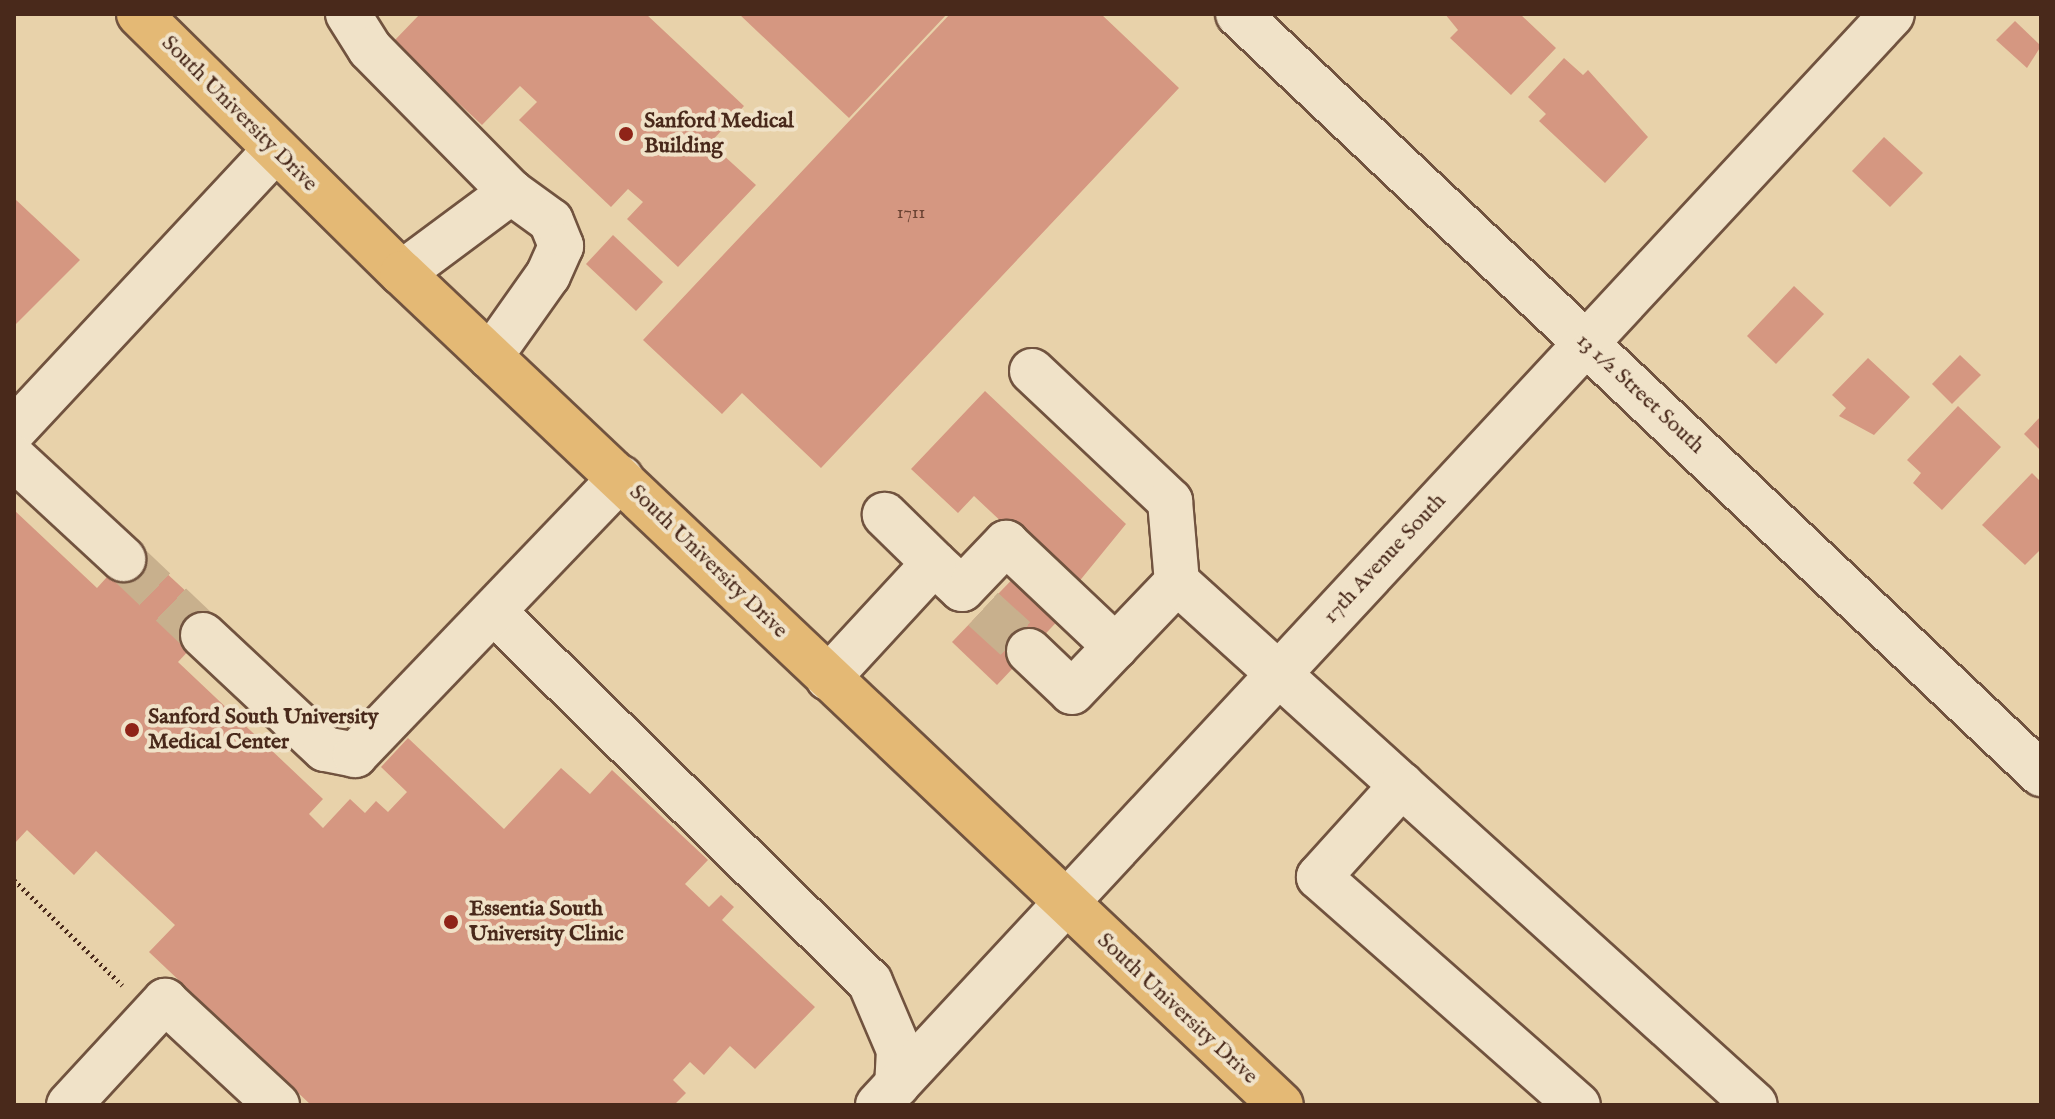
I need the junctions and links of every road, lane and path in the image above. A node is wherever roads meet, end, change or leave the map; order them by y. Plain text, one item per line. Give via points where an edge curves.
1 (139, 14) edge
2 (348, 14) edge
3 (1238, 14) edge
4 (1892, 14) edge
5 (275, 150) junction
6 (511, 192) junction
7 (402, 273) junction
8 (1586, 343) junction
9 (490, 357) junction
10 (1032, 371) dead end
11 (14, 430) edge
12 (14, 458) edge
13 (621, 478) junction
14 (885, 515) dead end
15 (123, 559) tunnel mouth
16 (1177, 582) junction
17 (960, 587) junction
18 (495, 613) junction
19 (203, 635) tunnel mouth
20 (1116, 647) junction
21 (1029, 651) tunnel mouth
22 (1279, 673) junction
23 (828, 678) junction
24 (2041, 774) edge
25 (1402, 785) junction
26 (1065, 904) junction
27 (888, 1095) edge
28 (69, 1105) edge
29 (277, 1105) edge
30 (1281, 1105) edge
31 (1578, 1105) edge
32 (1755, 1105) edge

1 - 5 main road, South University Drive
2 - 6 street via 370,49
3 - 8 street, 13 1/2 Street South
4 - 8 street, 17th Avenue South
5 - 7 main road, South University Drive
5 - 11 street
6 - 7 street
6 - 9 street via 551,221 561,246 531,308
7 - 9 main road, South University Drive
8 - 22 street, 17th Avenue South
8 - 24 street, 13 1/2 Street South
9 - 13 main road, South University Drive
10 - 16 street via 1170,501
12 - 15 street
13 - 18 street
13 - 23 main road, South University Drive
14 - 17 street
16 - 20 street
16 - 22 street
17 - 20 street via 1006,543
17 - 23 street
18 - 19 street via 355,755 325,749
18 - 27 street via 870,982 899,1050
20 - 21 street via 1072,692
22 - 25 street
22 - 26 street, 17th Avenue South
23 - 26 main road, South University Drive
25 - 31 street via 1319,877
25 - 32 street
26 - 27 street, 17th Avenue South
26 - 30 main road, South University Drive
28 - 29 street via 165,1001

